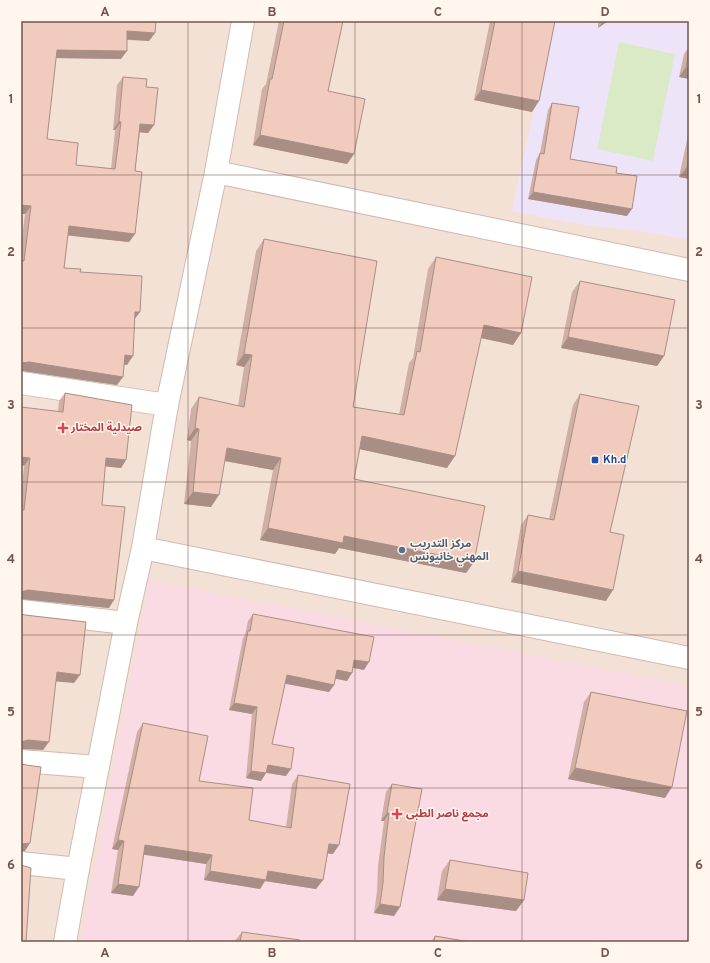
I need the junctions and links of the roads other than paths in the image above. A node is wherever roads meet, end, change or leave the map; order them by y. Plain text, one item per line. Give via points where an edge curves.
1 (242, 21) edge
2 (216, 172) junction
3 (689, 270) edge
4 (21, 383) edge
5 (167, 405) junction
6 (144, 548) junction
7 (21, 611) edge
8 (126, 623) junction
9 (689, 658) edge
10 (21, 761) edge
11 (98, 768) junction
12 (21, 863) edge
13 (78, 868) junction
14 (65, 942) edge

1 - 2 street
2 - 3 street
2 - 5 street
4 - 5 street
5 - 6 street
6 - 8 street
6 - 9 street
7 - 8 street
8 - 11 street
10 - 11 street
11 - 13 street
12 - 13 street
13 - 14 street

